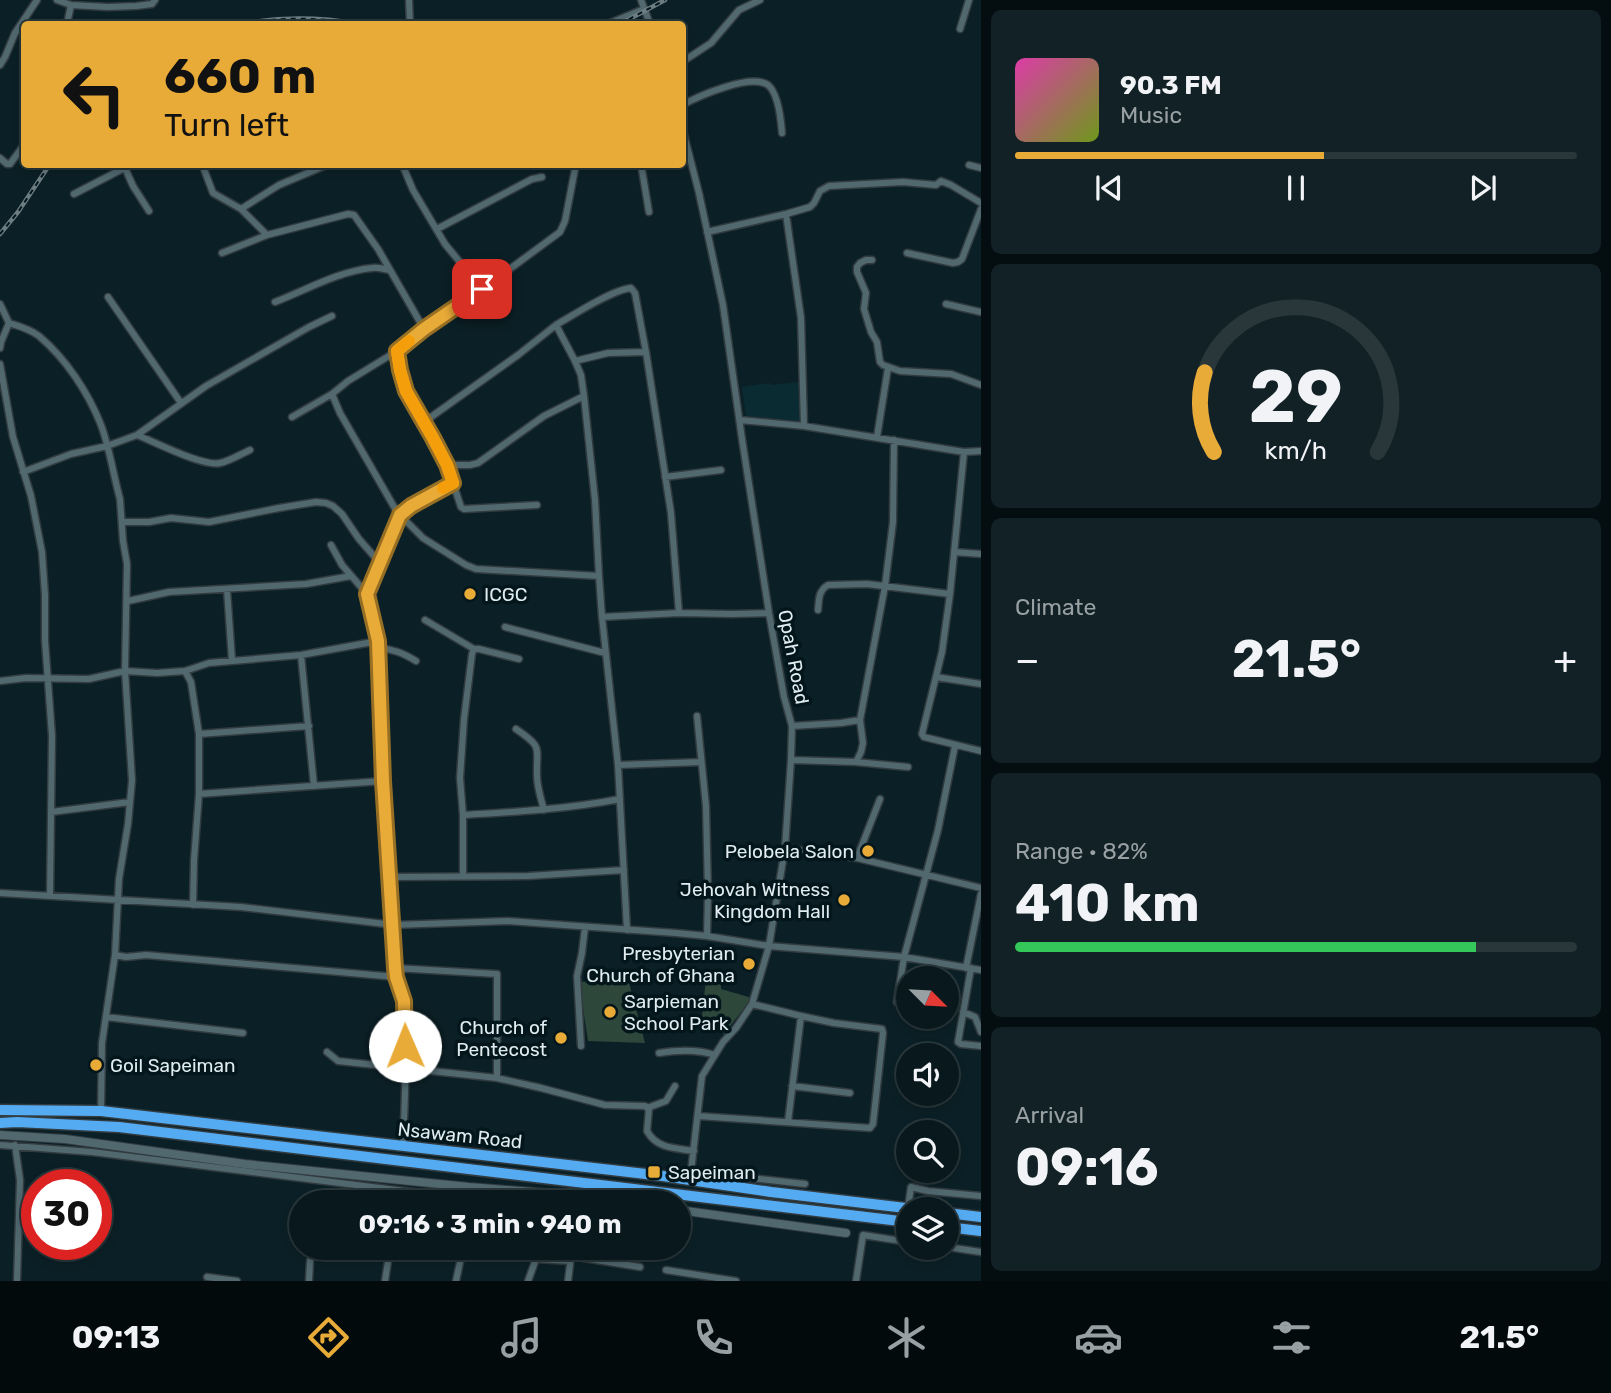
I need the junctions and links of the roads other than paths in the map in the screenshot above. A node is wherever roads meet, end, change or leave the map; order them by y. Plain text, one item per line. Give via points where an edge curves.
1 (37, 0) edge
2 (57, 0) edge
3 (155, 0) edge
4 (409, 0) edge
5 (641, 0) edge
6 (760, 0) edge
7 (969, 0) edge
8 (71, 5) junction
9 (644, 9) junction
10 (23, 21) edge
11 (68, 21) edge
12 (410, 21) edge
13 (615, 21) edge
14 (649, 21) edge
15 (21, 24) edge
16 (960, 29) dead end
17 (3, 56) edge
18 (686, 59) edge
19 (0, 65) edge
20 (686, 103) edge
21 (782, 133) dead end
22 (21, 149) edge
23 (686, 154) edge
24 (0, 158) edge
25 (969, 164) dead end
26 (124, 168) edge
27 (128, 168) edge
28 (204, 168) edge
29 (320, 168) edge
30 (404, 168) edge
31 (575, 168) edge
32 (642, 168) edge
33 (981, 168) edge
34 (542, 177) dead end
35 (74, 194) dead end
36 (981, 203) edge
37 (241, 209) junction
38 (981, 209) edge
39 (149, 211) dead end
40 (649, 212) dead end
41 (786, 214) junction
42 (438, 229) junction
43 (707, 232) junction
44 (267, 235) junction
45 (222, 253) dead end
46 (907, 253) dead end
47 (872, 260) dead end
48 (389, 270) junction
49 (482, 289) junction
50 (108, 297) dead end
51 (275, 302) dead end
52 (0, 304) edge
53 (946, 304) dead end
54 (981, 312) edge
55 (332, 316) dead end
56 (9, 323) junction
57 (556, 325) junction
58 (424, 329) junction
59 (0, 348) edge
60 (397, 351) junction
61 (646, 352) junction
62 (575, 361) junction
63 (0, 364) edge
64 (888, 368) junction
65 (981, 385) edge
66 (332, 394) junction
67 (584, 396) junction
68 (181, 403) junction
69 (292, 417) dead end
70 (740, 419) junction
71 (424, 422) junction
72 (804, 426) junction
73 (137, 435) junction
74 (877, 437) junction
75 (894, 440) junction
76 (107, 446) junction
77 (250, 450) dead end
78 (964, 452) junction
79 (981, 452) edge
80 (447, 465) junction
81 (721, 470) dead end
82 (23, 472) junction
83 (665, 477) junction
84 (453, 483) junction
85 (537, 505) dead end
86 (400, 515) junction
87 (122, 522) junction
88 (331, 545) dead end
89 (954, 552) junction
90 (981, 554) edge
91 (380, 563) junction
92 (351, 576) junction
93 (599, 576) junction
94 (885, 586) junction
95 (227, 590) junction
96 (367, 594) junction
97 (950, 594) junction
98 (128, 601) junction
99 (818, 610) dead end
100 (679, 613) junction
101 (769, 613) junction
102 (602, 617) junction
103 (425, 620) dead end
104 (505, 628) dead end
105 (378, 644) junction
106 (474, 649) junction
107 (605, 653) junction
108 (301, 655) junction
109 (519, 659) dead end
110 (232, 660) junction
111 (416, 661) dead end
112 (125, 671) junction
113 (186, 671) junction
114 (936, 677) junction
115 (47, 679) junction
116 (0, 681) edge
117 (981, 684) edge
118 (697, 716) dead end
119 (860, 720) junction
120 (309, 726) junction
121 (792, 726) junction
122 (516, 729) dead end
123 (199, 734) junction
124 (955, 746) junction
125 (981, 751) edge
126 (791, 760) junction
127 (701, 762) junction
128 (856, 762) junction
129 (618, 765) junction
130 (908, 768) dead end
131 (383, 781) junction
132 (314, 786) junction
133 (199, 794) junction
134 (620, 799) junction
135 (880, 800) dead end
136 (130, 802) junction
137 (544, 810) junction
138 (51, 812) junction
139 (463, 815) junction
140 (785, 848) junction
141 (857, 858) junction
142 (624, 870) junction
143 (925, 875) junction
144 (463, 876) junction
145 (389, 877) junction
146 (981, 888) edge
147 (0, 893) edge
148 (981, 894) edge
149 (50, 896) junction
150 (117, 899) junction
151 (193, 905) junction
152 (394, 925) junction
153 (585, 927) junction
154 (627, 930) junction
155 (707, 936) junction
156 (769, 946) junction
157 (115, 955) junction
158 (904, 957) junction
159 (903, 966) edge
160 (395, 968) junction
161 (968, 968) junction
162 (981, 970) edge
163 (396, 977) junction
164 (752, 1004) junction
165 (963, 1012) junction
166 (801, 1016) junction
167 (106, 1017) junction
168 (243, 1033) dead end
169 (981, 1033) edge
170 (581, 1046) dead end
171 (981, 1046) edge
172 (327, 1052) dead end
173 (659, 1053) dead end
174 (715, 1055) junction
175 (406, 1069) junction
176 (497, 1078) junction
177 (675, 1086) dead end
178 (792, 1086) junction
179 (850, 1093) dead end
180 (647, 1108) junction
181 (0, 1110) edge
182 (101, 1111) junction
183 (698, 1116) junction
184 (788, 1122) junction
185 (0, 1123) edge
186 (0, 1135) edge
187 (0, 1145) edge
188 (15, 1145) junction
189 (404, 1146) junction
190 (694, 1151) junction
191 (690, 1176) junction
192 (805, 1184) dead end
193 (469, 1187) junction
194 (384, 1190) edge
195 (469, 1190) edge
196 (498, 1190) edge
197 (981, 1196) edge
198 (911, 1197) edge
199 (896, 1207) edge
200 (691, 1212) edge
201 (959, 1214) edge
202 (981, 1217) edge
203 (896, 1221) edge
204 (959, 1228) edge
205 (981, 1231) edge
206 (846, 1233) joint
207 (863, 1235) junction
208 (896, 1239) edge
209 (959, 1249) edge
210 (981, 1252) edge
211 (310, 1260) edge
212 (388, 1260) edge
213 (460, 1260) edge
214 (536, 1260) edge
215 (570, 1260) edge
216 (600, 1260) edge
217 (640, 1267) dead end
218 (666, 1270) dead end
219 (207, 1277) dead end
220 (17, 1281) edge
221 (237, 1281) edge
222 (309, 1281) edge
223 (385, 1281) edge
224 (456, 1281) edge
225 (528, 1281) edge
226 (568, 1281) edge
227 (736, 1281) edge
228 (856, 1281) edge

1 - 10 street
2 - 8 street
3 - 8 street via 136,6
4 - 12 street
5 - 9 street
6 - 18 street via 740,10 711,43
7 - 16 street
8 - 11 street
9 - 13 street
9 - 14 street
15 - 17 street
17 - 19 street
20 - 21 street via 719,89 753,81 765,83 774,94
22 - 24 street via 10,164
23 - 43 street, Opah Road
25 - 33 street
26 - 35 street
27 - 39 street via 133,186
28 - 37 street via 214,193
29 - 37 street
30 - 42 street
31 - 49 street via 563,228
32 - 40 street
34 - 42 street
36 - 41 street via 941,181 936,185 828,186 810,206
37 - 44 street
38 - 46 street via 958,262
41 - 43 street
41 - 72 street via 801,318
42 - 49 street
43 - 70 street, Opah Road
44 - 45 street
44 - 48 street via 354,215
47 - 64 street via 860,263 857,272 866,293 864,309 880,362
48 - 51 street via 356,271
48 - 58 street
49 - 58 street
50 - 68 street
52 - 56 street
53 - 54 street
55 - 68 street
56 - 59 street
56 - 76 street via 38,335 58,356 92,405
57 - 61 street via 631,288
57 - 62 street
57 - 71 street
58 - 60 street
60 - 66 street
60 - 71 street via 406,391
61 - 62 street via 608,353
61 - 83 street
62 - 67 street
63 - 82 street
64 - 65 street via 951,374
64 - 74 street
66 - 69 street
66 - 86 street
67 - 80 street via 544,416 478,463
67 - 93 street
68 - 73 street
70 - 72 street
70 - 101 street, Opah Road
71 - 80 street
72 - 74 street
73 - 76 street
73 - 77 street via 212,463
74 - 75 street
75 - 78 street
75 - 94 street via 893,522
76 - 82 street
76 - 87 street
78 - 79 street
78 - 89 street
80 - 84 street
81 - 83 street
82 - 115 street via 42,552
83 - 100 street
84 - 85 street via 464,509
84 - 86 street
86 - 91 street
86 - 93 street via 423,538 476,569
87 - 91 street via 171,518 209,522 326,503 342,514
87 - 98 street
88 - 92 street
89 - 90 street
89 - 97 street
91 - 96 street
92 - 95 street
92 - 96 street
93 - 102 street
94 - 97 street
94 - 99 street via 828,585 820,593
94 - 119 street
95 - 98 street via 169,592
95 - 110 street
96 - 105 street
97 - 114 street
98 - 112 street
100 - 101 street
100 - 102 street
101 - 121 street, Opah Road
102 - 107 street
103 - 106 street
104 - 107 street
105 - 108 street
105 - 111 street
105 - 131 street
106 - 109 street
106 - 139 street via 460,778
107 - 129 street
108 - 110 street
108 - 120 street
110 - 113 street
112 - 113 street
112 - 115 street via 89,680
112 - 136 street
113 - 123 street
114 - 117 street
114 - 124 street via 922,734
115 - 116 street
115 - 138 street
118 - 127 street
119 - 121 street
119 - 128 street via 863,743
120 - 123 street
120 - 132 street
121 - 126 street, Opah Road
122 - 137 street via 538,750 537,780
123 - 133 street
124 - 125 street
124 - 143 street
126 - 128 street
126 - 140 street, Opah Road
127 - 129 street
127 - 155 street via 708,849
128 - 130 street
129 - 134 street
131 - 132 street
131 - 145 street
132 - 133 street
133 - 151 street
134 - 137 street
134 - 142 street
135 - 141 street
136 - 138 street
136 - 150 street
137 - 139 street
138 - 149 street
139 - 144 street
140 - 141 street
140 - 156 street, Opah Road
141 - 143 street
142 - 144 street
142 - 154 street
143 - 146 street
143 - 158 street
144 - 145 street
145 - 152 street
147 - 149 street
148 - 161 street
149 - 150 street
150 - 151 street
150 - 157 street
151 - 152 street
152 - 153 street via 508,921
152 - 160 street
153 - 154 street
153 - 170 street via 577,976
154 - 155 street
155 - 156 street
156 - 158 street
156 - 164 street, Opah Road
157 - 163 street
157 - 167 street
158 - 159 street
158 - 161 street
160 - 163 street
160 - 176 street via 497,974
161 - 162 street
161 - 165 street
163 - 175 street via 404,1001
164 - 166 street
164 - 174 street, Opah Road
165 - 169 street via 975,1017
165 - 171 street via 958,1042
166 - 178 street
166 - 184 street via 882,1029 873,1124 866,1128
167 - 168 street
167 - 182 street
172 - 175 street via 338,1061
173 - 174 street via 692,1050
174 - 183 street, Opah Road via 702,1076
175 - 176 street
175 - 189 street
176 - 180 street via 605,1105
177 - 180 street via 666,1101
178 - 179 street
178 - 184 street
180 - 190 street via 647,1131 654,1141
181 - 182 highway, Nsawam Road
182 - 189 highway, Nsawam Road
183 - 184 street
183 - 190 street, Opah Road
185 - 203 highway, Nsawam Road via 120,1127
186 - 193 main road
187 - 188 street
188 - 194 street
188 - 220 street via 20,1180
189 - 191 highway, Nsawam Road
190 - 191 street, Opah Road
191 - 192 street
191 - 199 highway, Nsawam Road via 771,1192
193 - 195 street
193 - 196 main road
197 - 198 street via 911,1187
200 - 206 main road
201 - 202 highway
204 - 205 highway
206 - 207 street
207 - 208 street
207 - 228 street
209 - 210 street
211 - 222 street
212 - 223 street
213 - 224 street
214 - 225 street
215 - 226 street
216 - 217 street
218 - 227 street
219 - 221 street

